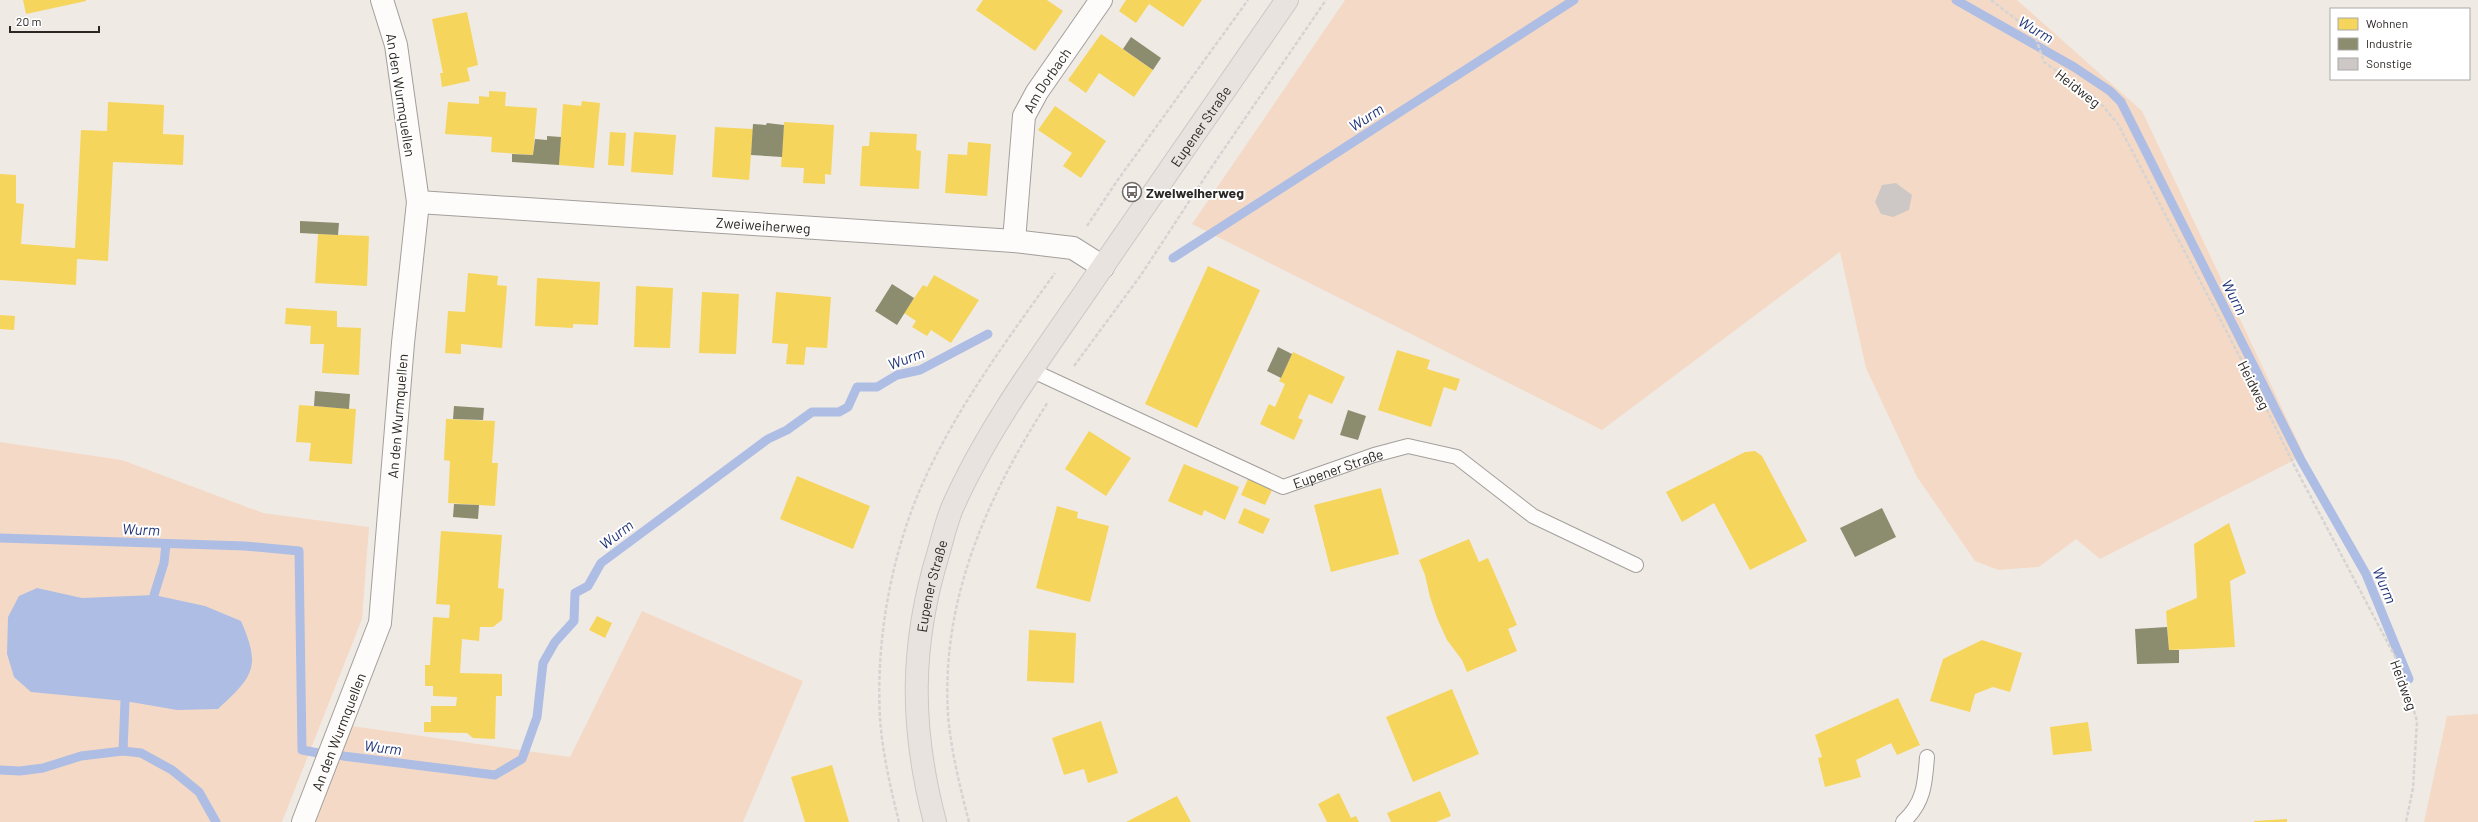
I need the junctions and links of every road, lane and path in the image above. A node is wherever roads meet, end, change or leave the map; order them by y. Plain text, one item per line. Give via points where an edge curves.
1 (382, 0) edge
2 (1101, 0) edge
3 (1287, 0) edge
4 (1991, 0) edge
5 (418, 202) junction
6 (1014, 241) junction
7 (1103, 267) junction
8 (1031, 370) junction
9 (1636, 565) dead end
10 (1927, 757) dead end
11 (303, 822) edge
12 (935, 822) edge
13 (1903, 822) edge
14 (2406, 822) edge

1 - 5 street, An den Wurmquellen via 396,45
2 - 6 street, Am Dorbach via 1037,92 1024,116
3 - 7 main road, Eupener Straße
4 - 14 path, Heidweg via 2034,33 2044,62 2096,98 2118,124 2400,668 2416,721 2413,788
5 - 6 street, Zweiweiherweg
5 - 11 street, An den Wurmquellen via 403,343 380,622
6 - 7 street, Zweiweiherweg via 1073,248
7 - 8 main road, Eupener Straße
8 - 9 lane, Eupener Straße via 1283,487 1367,457 1408,446 1457,456 1533,516
8 - 12 main road, Eupener Straße via 987,438 952,508 927,590 918,648 916,719 924,781
10 - 13 lane via 1924,786 1915,811

